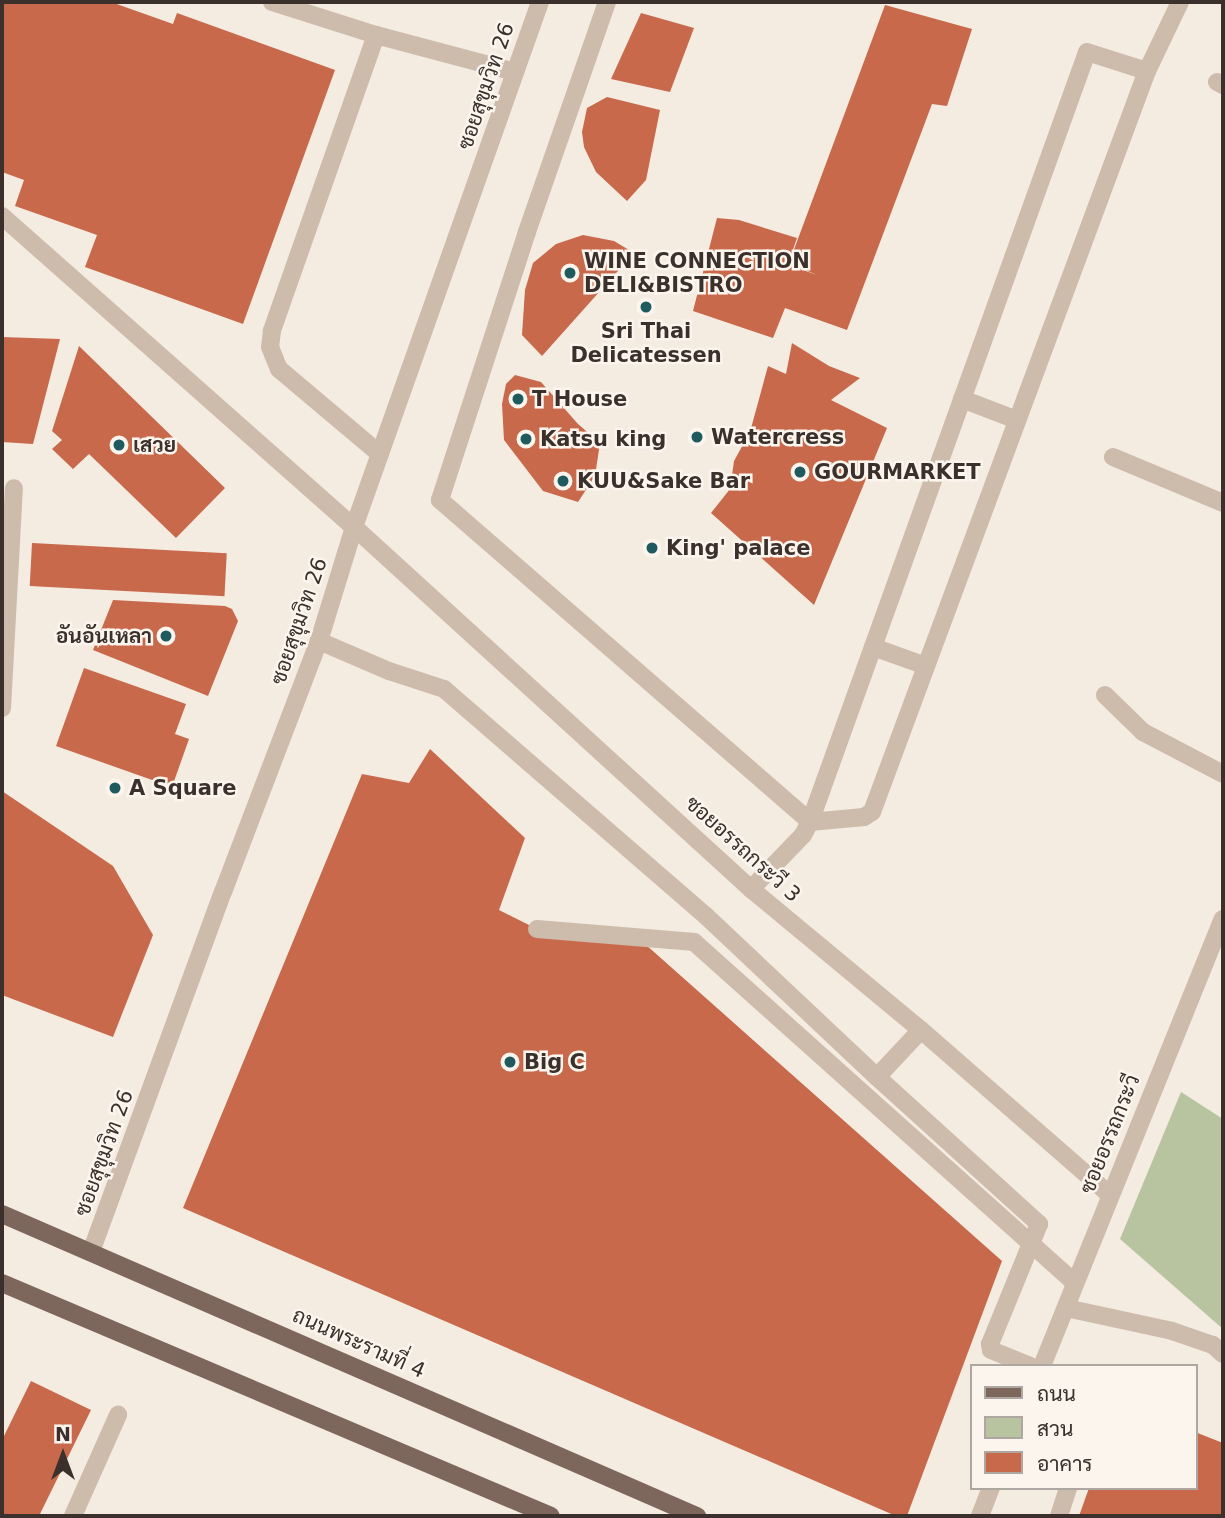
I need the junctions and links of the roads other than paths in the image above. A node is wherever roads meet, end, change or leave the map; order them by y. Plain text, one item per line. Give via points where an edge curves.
1 (271, 2) edge
2 (540, 2) edge
3 (607, 2) edge
4 (1180, 2) edge
5 (303, 7) edge
6 (376, 35) junction
7 (1147, 71) junction
8 (515, 72) junction
9 (2, 216) edge
10 (962, 399) junction
11 (1017, 420) junction
12 (380, 453) junction
13 (1113, 457) dead end
14 (14, 488) dead end
15 (1223, 503) edge
16 (354, 527) junction
17 (319, 641) junction
18 (873, 647) junction
19 (926, 666) junction
20 (1105, 695) dead end
21 (2, 708) edge
22 (1223, 774) edge
23 (810, 822) junction
24 (751, 889) junction
25 (1223, 919) edge
26 (537, 929) dead end
27 (921, 1030) junction
28 (877, 1077) junction
29 (1110, 1195) junction
30 (2, 1214) edge
31 (1030, 1242) junction
32 (91, 1252) junction
33 (2, 1283) edge
34 (1075, 1283) junction
35 (1066, 1308) junction
36 (1223, 1354) edge
37 (1025, 1364) edge
38 (1043, 1364) edge
39 (118, 1415) dead end
40 (990, 1490) edge
41 (1067, 1490) edge
42 (73, 1516) edge
43 (551, 1516) edge
44 (697, 1516) edge
45 (980, 1516) edge
46 (1059, 1516) edge

1 - 5 street
2 - 8 street, ซอยสุขุมวิท 26
3 - 23 street via 440,500
4 - 7 street
5 - 6 street
6 - 8 street
6 - 12 street via 272,331 271,347 279,369
7 - 10 street via 1087,52
7 - 11 street
8 - 12 street, ซอยสุขุมวิท 26
9 - 16 street, ซอยอรรถกระวี 3
10 - 11 street
10 - 18 street
11 - 19 street
12 - 16 street, ซอยสุขุมวิท 26
13 - 15 street
14 - 21 street
16 - 17 street, ซอยสุขุมวิท 26
16 - 24 street, ซอยอรรถกระวี 3
17 - 28 street via 444,690 706,916
17 - 32 street, ซอยสุขุมวิท 26
18 - 19 street
18 - 23 street
19 - 23 street via 872,812 864,817
20 - 22 street via 1143,732
23 - 24 street
24 - 27 street, ซอยอรรถกระวี 3
25 - 29 street, ซอยอรรถกระวี
26 - 31 street via 694,942
27 - 28 street
27 - 29 street, ซอยอรรถกระวี 3
28 - 31 street via 1038,1222
29 - 34 street, ซอยอรรถกระวี
30 - 32 main road, ถนนพระรามที่ 4
31 - 34 street
31 - 37 street via 989,1344 990,1350
32 - 44 main road, ถนนพระรามที่ 4
33 - 43 main road
34 - 35 street, ซอยอรรถกระวี
35 - 36 street via 1172,1331 1213,1345
35 - 38 street, ซอยอรรถกระวี
39 - 42 street
40 - 45 street
41 - 46 street

